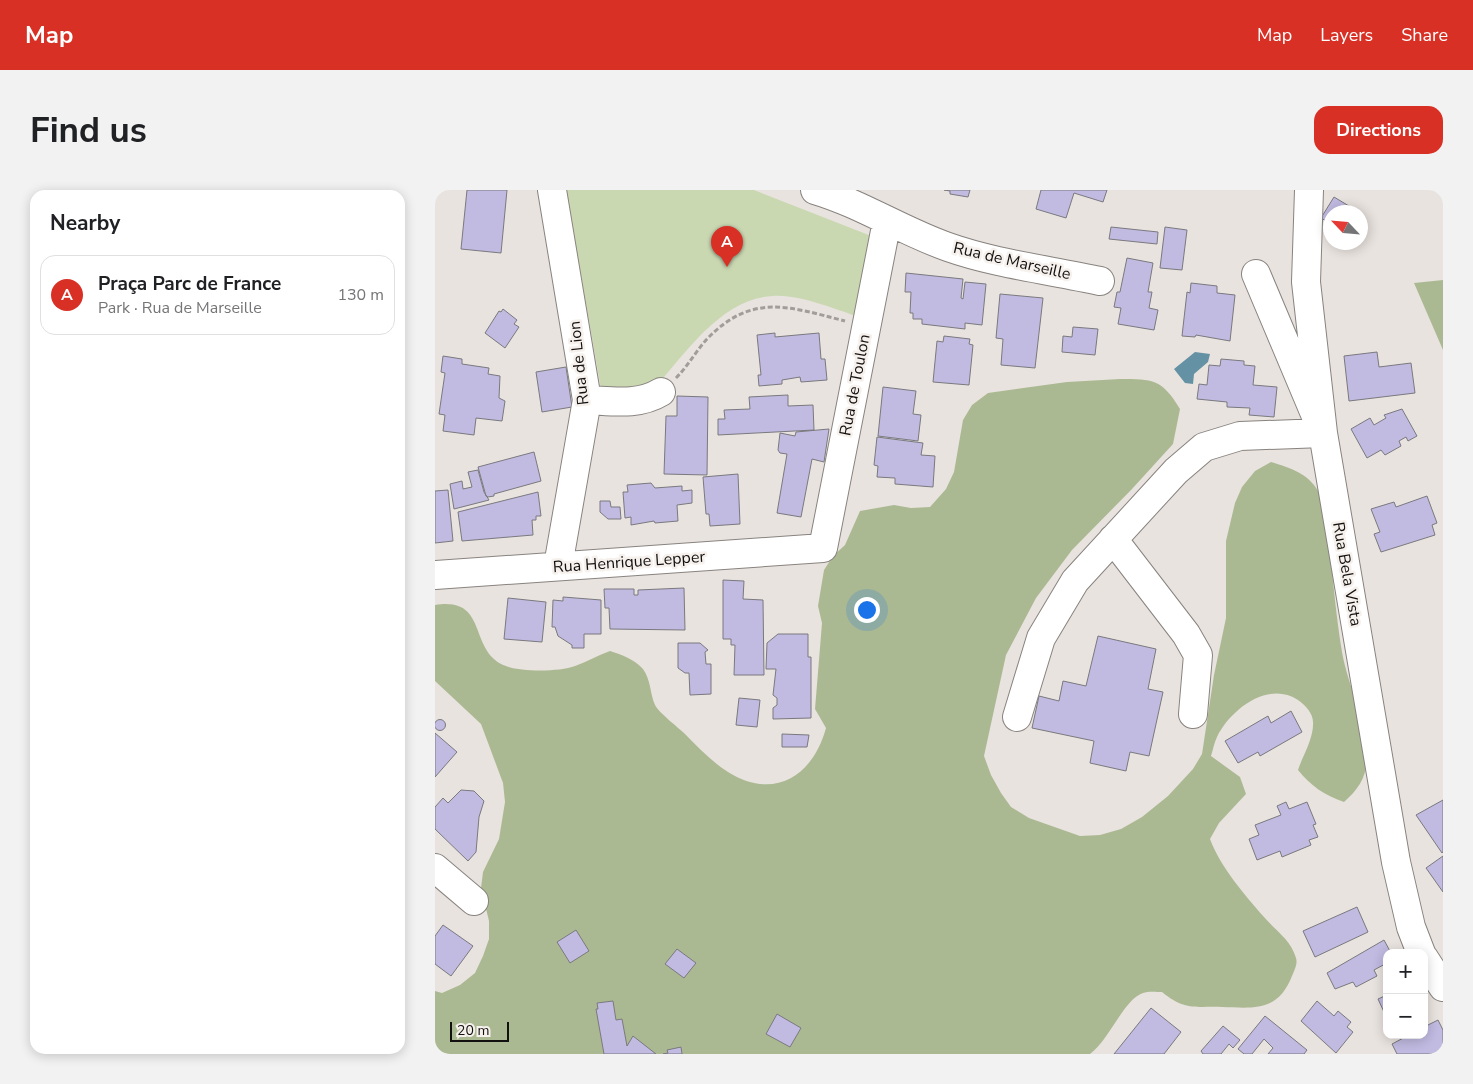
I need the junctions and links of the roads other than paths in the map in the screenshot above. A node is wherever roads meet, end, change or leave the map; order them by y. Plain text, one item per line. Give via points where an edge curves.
1 (552, 190) edge
2 (815, 190) edge
3 (1309, 190) edge
4 (887, 221) junction
5 (1256, 274) dead end
6 (1100, 281) dead end
7 (661, 392) road end
8 (587, 400) junction
9 (1323, 433) junction
10 (1113, 539) junction
11 (823, 548) joint
12 (558, 566) junction
13 (435, 575) edge
14 (1193, 714) dead end
15 (1017, 717) dead end
16 (435, 868) edge
17 (474, 901) dead end
18 (1419, 949) edge
19 (1428, 964) edge
20 (1443, 987) edge

1 - 8 street, Rua de Lion
2 - 4 street, Rua de Marseille via 862,207
3 - 9 street, Rua Bela Vista via 1306,282
4 - 6 street, Rua de Marseille via 974,255
4 - 11 street, Rua de Toulon
5 - 9 street
7 - 8 street via 650,399 635,401
8 - 12 street, Rua de Lion
9 - 10 street via 1239,436 1204,447 1176,471
9 - 18 street, Rua Bela Vista via 1397,862 1411,927
10 - 14 street via 1186,634 1198,655
10 - 15 street via 1075,581 1041,638
11 - 12 street, Rua Henrique Lepper
12 - 13 street, Rua Henrique Lepper
16 - 17 street
19 - 20 street

